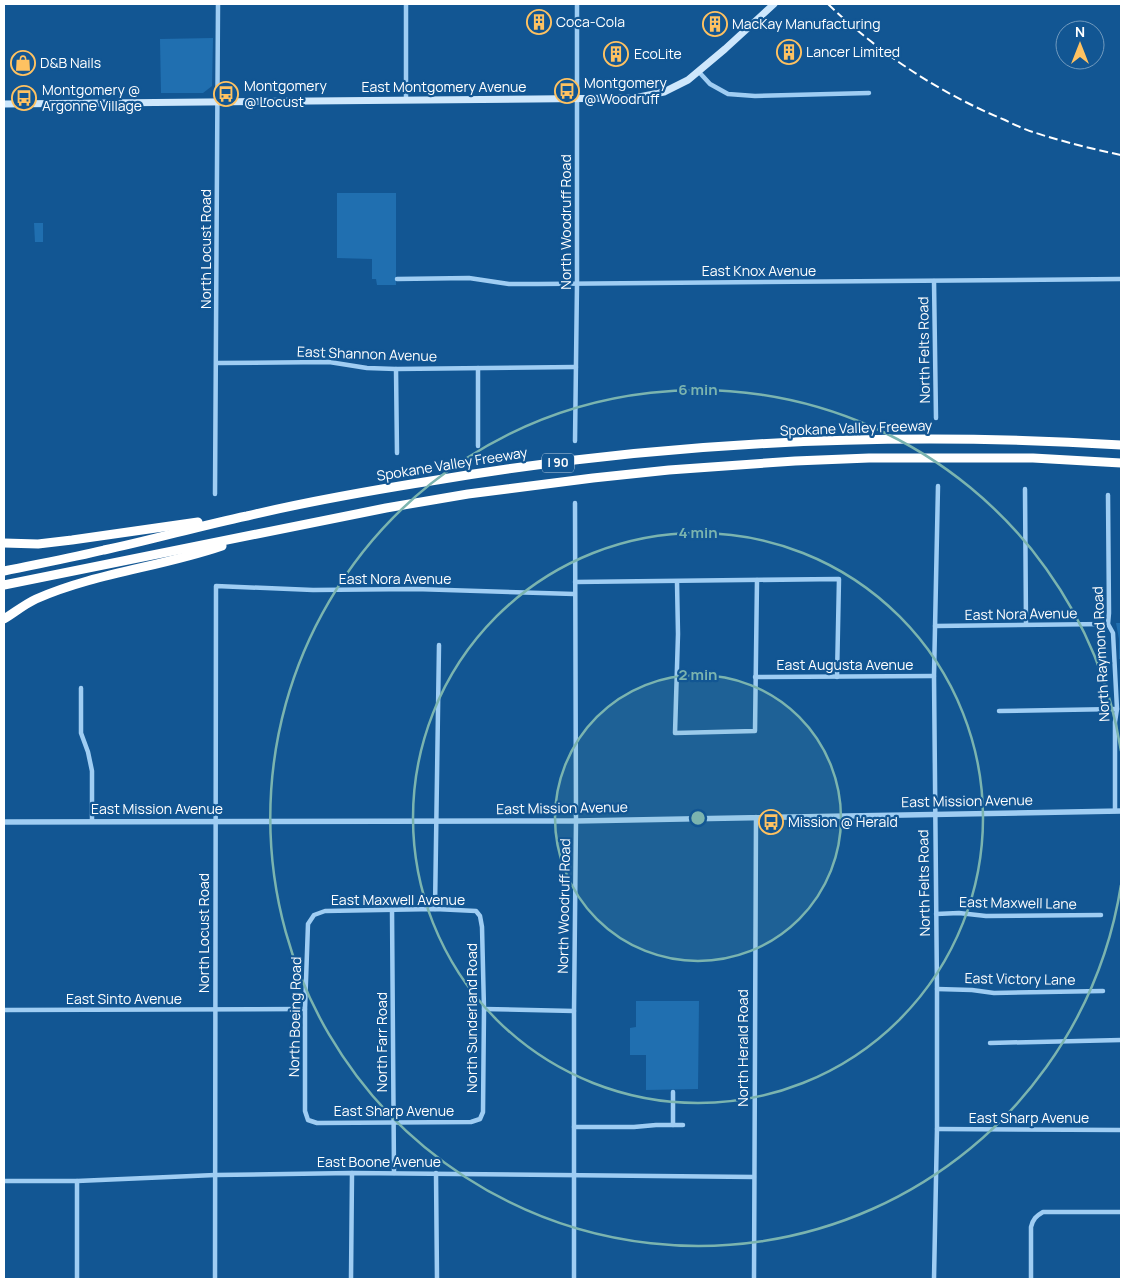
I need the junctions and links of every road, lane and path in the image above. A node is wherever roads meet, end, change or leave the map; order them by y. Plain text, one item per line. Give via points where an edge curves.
1 (218, 4) edge
2 (406, 4) edge
3 (577, 4) edge
4 (774, 4) edge
5 (699, 72) junction
6 (869, 93) dead end
7 (578, 98) junction
8 (406, 100) junction
9 (218, 102) junction
10 (4, 104) edge
11 (397, 279) dead end
12 (1121, 279) edge
13 (934, 281) junction
14 (577, 284) junction
15 (217, 363) junction
16 (478, 368) junction
17 (576, 368) junction
18 (396, 369) junction
19 (936, 418) dead end
20 (575, 441) dead end
21 (1121, 445) edge
22 (478, 446) dead end
23 (396, 453) dead end
24 (1121, 463) edge
25 (938, 486) dead end
26 (1025, 489) dead end
27 (215, 494) dead end
28 (1108, 495) dead end
29 (575, 503) dead end
30 (248, 516) junction
31 (256, 535) junction
32 (4, 544) edge
33 (4, 571) edge
34 (757, 580) junction
35 (575, 582) junction
36 (677, 582) junction
37 (4, 585) edge
38 (216, 586) joint
39 (574, 594) junction
40 (4, 620) edge
41 (1026, 624) junction
42 (1108, 624) junction
43 (935, 626) junction
44 (439, 645) dead end
45 (934, 676) junction
46 (755, 677) junction
47 (837, 677) junction
48 (81, 688) dead end
49 (1117, 709) junction
50 (999, 711) dead end
51 (1115, 722) junction
52 (1121, 722) edge
53 (1118, 811) edge
54 (935, 814) junction
55 (756, 817) junction
56 (576, 820) junction
57 (92, 821) junction
58 (215, 821) junction
59 (437, 821) junction
60 (4, 822) edge
61 (435, 909) junction
62 (392, 910) junction
63 (936, 914) junction
64 (314, 915) joint
65 (1101, 915) dead end
66 (480, 916) joint
67 (937, 989) junction
68 (1103, 991) dead end
69 (215, 1009) junction
70 (305, 1009) junction
71 (484, 1009) junction
72 (4, 1010) edge
73 (574, 1011) junction
74 (1121, 1040) edge
75 (990, 1043) dead end
76 (672, 1092) dead end
77 (480, 1119) joint
78 (308, 1120) joint
79 (394, 1123) junction
80 (673, 1126) junction
81 (683, 1126) dead end
82 (574, 1127) junction
83 (936, 1129) junction
84 (1121, 1130) edge
85 (352, 1173) junction
86 (394, 1173) junction
87 (436, 1173) junction
88 (215, 1175) junction
89 (575, 1176) junction
90 (754, 1177) junction
91 (4, 1181) edge
92 (77, 1181) junction
93 (1121, 1212) edge
94 (77, 1279) edge
95 (215, 1279) edge
96 (351, 1279) edge
97 (437, 1279) edge
98 (574, 1279) edge
99 (754, 1279) edge
100 (934, 1279) edge
101 (1031, 1279) edge

1 - 9 street, North Locust Road
2 - 8 street
3 - 7 street, North Woodruff Road
4 - 5 main road, East Montgomery Avenue
5 - 6 street via 710,84 728,94
5 - 7 main road, East Montgomery Avenue via 678,86 648,96
7 - 8 main road, East Montgomery Avenue
7 - 14 street, North Woodruff Road
8 - 9 main road, East Montgomery Avenue
9 - 10 main road, East Montgomery Avenue
9 - 15 street, North Locust Road
11 - 14 street, East Knox Avenue via 469,278 509,284
12 - 13 street, East Knox Avenue
13 - 14 street, East Knox Avenue
13 - 19 street, North Felts Road
14 - 17 street, North Woodruff Road
15 - 18 street, East Shannon Avenue via 328,362
15 - 27 street, North Locust Road
16 - 17 street, East Shannon Avenue
16 - 18 street, East Shannon Avenue
16 - 22 street
17 - 20 street, North Woodruff Road
18 - 23 street
21 - 30 highway, Spokane Valley Freeway / I 90 via 931,439 668,451 440,479
24 - 31 highway, I 90 via 1033,458 869,458 669,470 468,494
25 - 43 street, North Felts Road
26 - 41 street
28 - 42 street, North Raymond Road
29 - 35 street, North Woodruff Road
30 - 32 highway via 38,544
30 - 33 highway, Spokane Valley Freeway / I 90
31 - 37 highway, I 90
31 - 40 highway via 197,555 67,587 34,599
34 - 36 street
34 - 46 street
34 - 47 street via 839,579
35 - 36 street
35 - 39 street, North Woodruff Road
36 - 46 street via 675,733 755,731
38 - 39 street, East Nora Avenue
38 - 58 street, North Locust Road
39 - 56 street, North Woodruff Road
41 - 42 street, East Nora Avenue
41 - 43 street, East Nora Avenue
42 - 49 street, North Raymond Road via 1113,633
43 - 45 street, North Felts Road
44 - 59 street
45 - 47 street, East Augusta Avenue
45 - 54 street, North Felts Road
46 - 47 street, East Augusta Avenue
48 - 57 street via 81,733 92,771
49 - 50 street
49 - 51 street, North Raymond Road
51 - 52 street
51 - 53 street, North Raymond Road
53 - 54 street, East Mission Avenue
54 - 55 street, East Mission Avenue
54 - 63 street, North Felts Road
55 - 56 street, East Mission Avenue
55 - 90 street, North Herald Road
56 - 59 street, East Mission Avenue
56 - 73 street, North Woodruff Road
57 - 58 street, East Mission Avenue
57 - 60 street, East Mission Avenue
58 - 59 street, East Mission Avenue
58 - 69 street, North Locust Road
59 - 61 street
61 - 62 street, East Maxwell Avenue
61 - 66 street, East Maxwell Avenue via 476,911
62 - 64 street, East Maxwell Avenue via 325,911
62 - 79 street, North Farr Road
63 - 65 street, East Maxwell Lane
63 - 67 street, North Felts Road
64 - 70 street, North Boeing Road via 308,924
66 - 71 street, North Sunderland Road
67 - 68 street, East Victory Lane via 994,993
67 - 83 street, North Felts Road
69 - 70 street, East Sinto Avenue
69 - 72 street, East Sinto Avenue
69 - 88 street, North Locust Road
70 - 78 street, North Boeing Road via 305,1111
71 - 73 street
71 - 77 street, North Sunderland Road via 483,1112
73 - 82 street, North Woodruff Road
74 - 75 street
76 - 80 street
77 - 79 street, East Sharp Avenue via 471,1122
78 - 79 street, East Sharp Avenue via 317,1123
79 - 86 street, North Farr Road
80 - 81 street
80 - 82 street
82 - 89 street, North Woodruff Road
83 - 84 street, East Sharp Avenue
83 - 100 street, North Felts Road
85 - 86 street, East Boone Avenue
85 - 88 street, East Boone Avenue
85 - 96 street
86 - 87 street, East Boone Avenue
87 - 89 street, East Boone Avenue
87 - 97 street
88 - 92 street, East Boone Avenue
88 - 95 street, North Locust Road
89 - 90 street, East Boone Avenue
89 - 98 street, North Woodruff Road
90 - 99 street, North Herald Road
91 - 92 street, East Boone Avenue
92 - 94 street
93 - 101 street via 1043,1212 1036,1216 1031,1227

